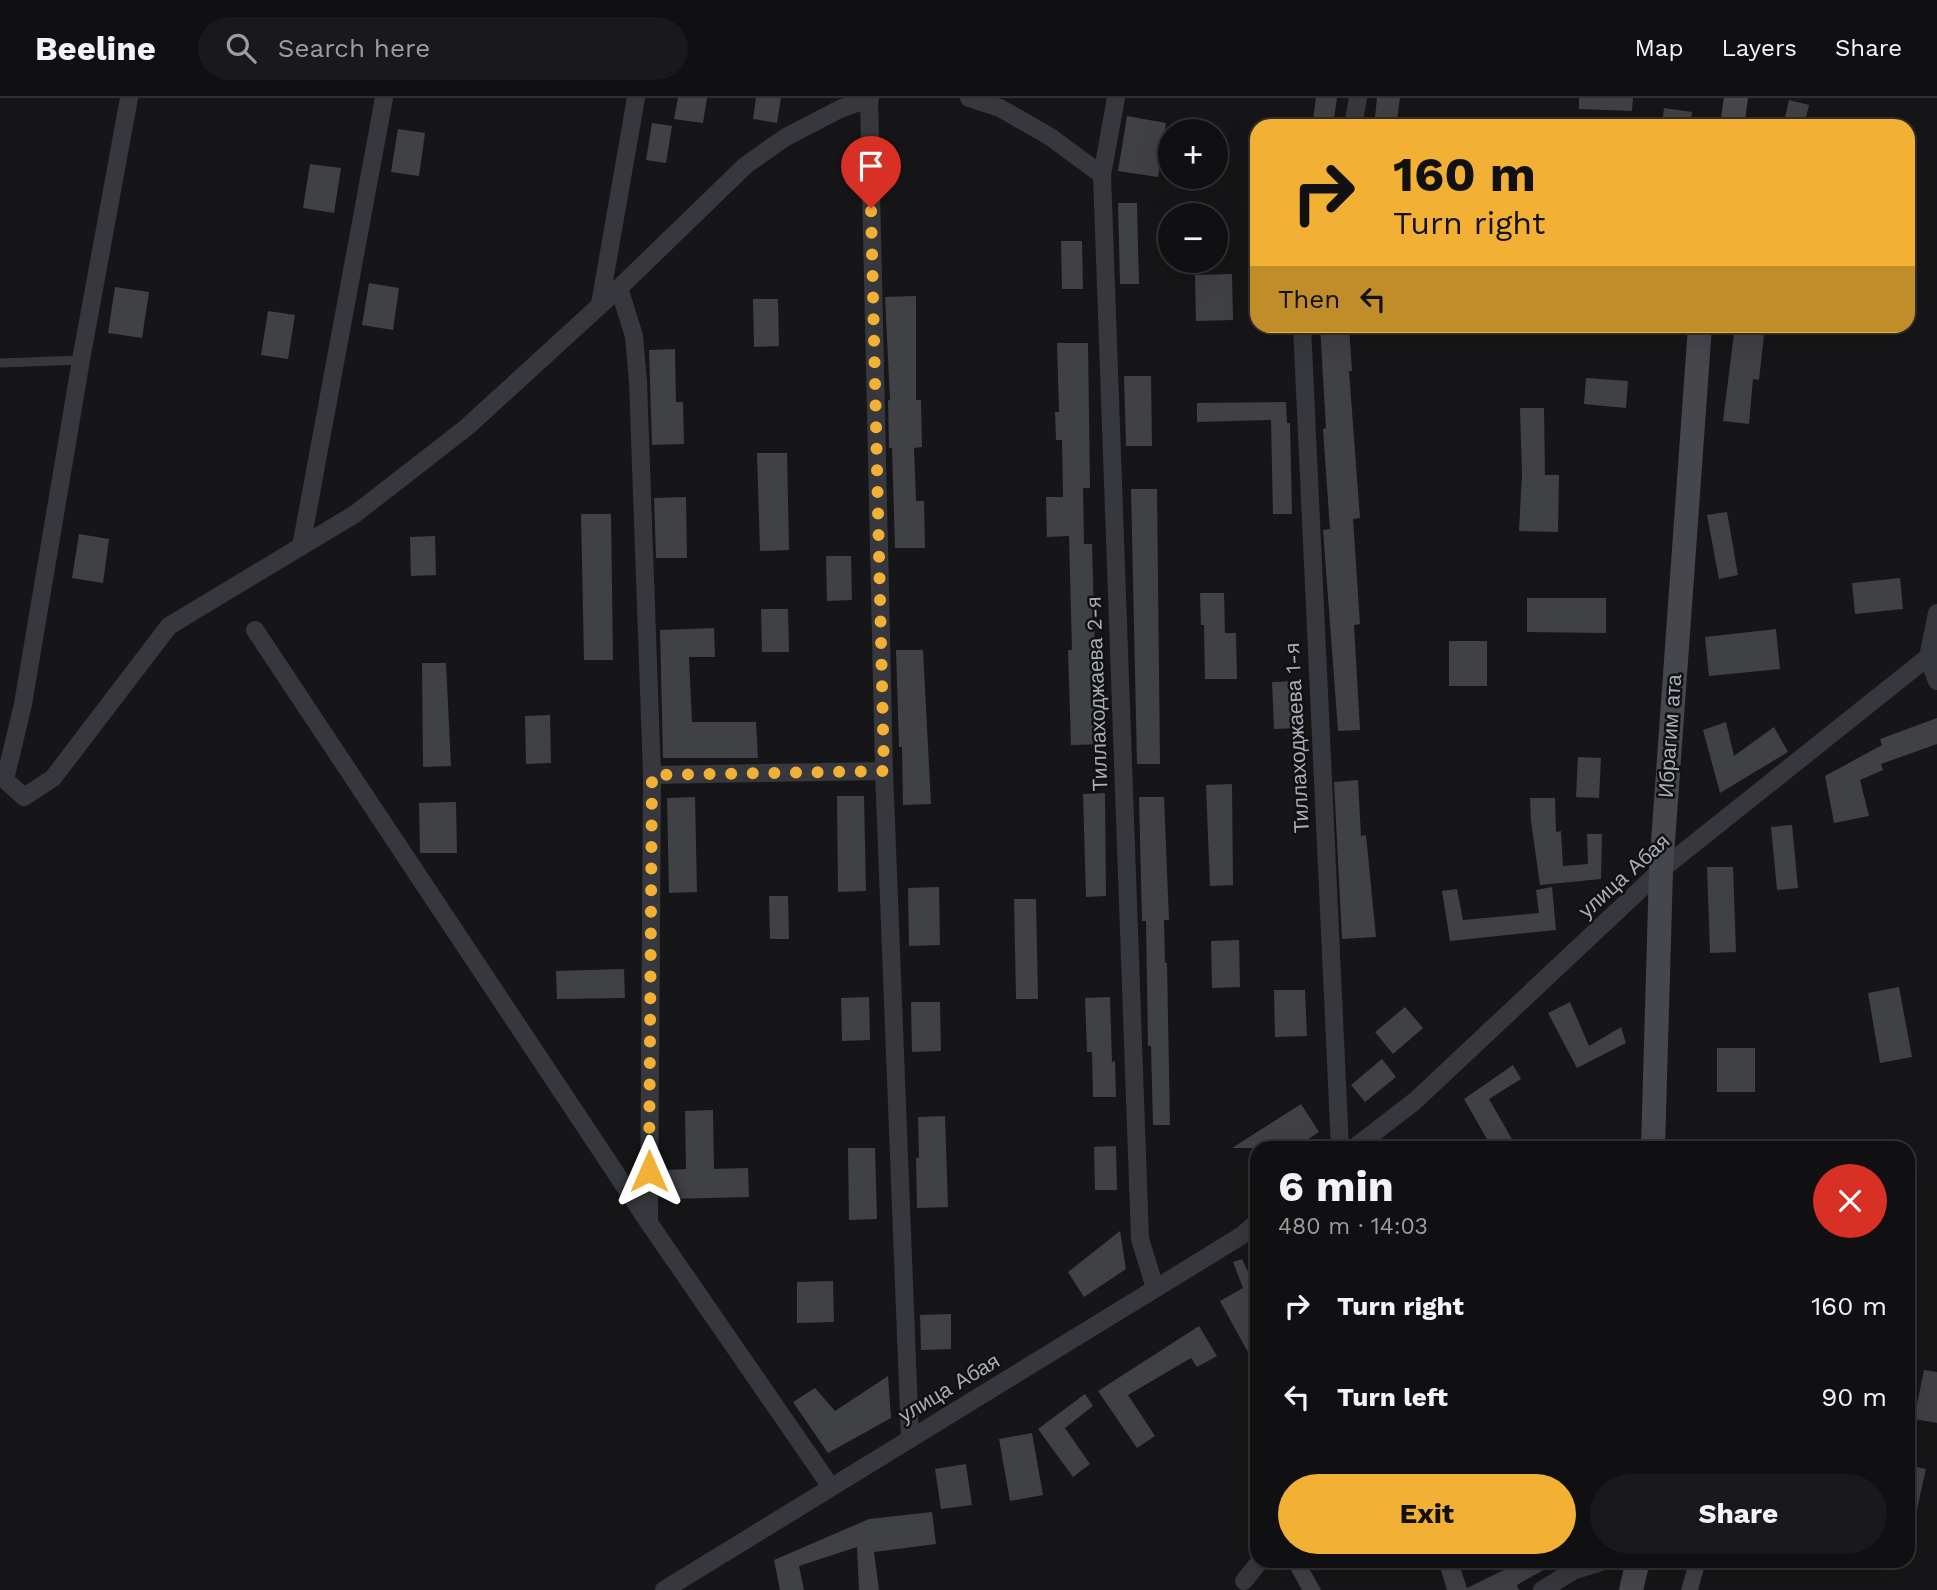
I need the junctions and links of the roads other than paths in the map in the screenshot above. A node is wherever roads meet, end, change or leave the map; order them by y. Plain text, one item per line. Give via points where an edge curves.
1 (129, 98) edge
2 (384, 98) edge
3 (636, 98) edge
4 (869, 98) edge
5 (969, 98) edge
6 (1116, 98) edge
7 (1358, 98) edge
8 (1737, 98) edge
9 (1354, 119) edge
10 (1733, 119) edge
11 (1102, 175) junction
12 (619, 288) junction
13 (600, 304) junction
14 (1302, 333) edge
15 (1699, 333) edge
16 (81, 360) junction
17 (0, 363) edge
18 (301, 547) junction
19 (1937, 613) edge
20 (255, 630) dead end
21 (1933, 655) edge
22 (1937, 681) edge
23 (884, 771) junction
24 (652, 775) junction
25 (1661, 870) junction
26 (1340, 1141) edge
27 (1363, 1141) edge
28 (1652, 1141) edge
29 (649, 1223) junction
30 (1250, 1228) edge
31 (1156, 1288) junction
32 (910, 1438) junction
33 (831, 1487) junction
34 (1254, 1568) edge
35 (1582, 1568) edge
36 (1636, 1568) edge
37 (1244, 1581) dead end
38 (664, 1590) edge
39 (1542, 1590) edge
40 (1631, 1590) edge

1 - 16 street
2 - 18 street
3 - 13 street
4 - 12 street via 786,137 746,165
4 - 23 street
5 - 11 street via 1000,108 1037,129
6 - 11 street, Тиллаходжаева 2-я
7 - 9 street
8 - 10 street
11 - 31 street, Тиллаходжаева 2-я via 1140,1238
12 - 13 street
12 - 24 street via 634,336 638,382
13 - 18 street via 467,427 355,514
14 - 26 street, Тиллаходжаева 1-я
15 - 25 street, Ибрагим ата
16 - 17 lane
16 - 18 street via 23,704 5,780 24,797 53,778 169,626
19 - 21 street
20 - 29 street
21 - 22 street
21 - 25 street, улица Абая
23 - 24 street
23 - 32 street
24 - 29 street
25 - 27 street, улица Абая via 1415,1101
25 - 28 street, Ибрагим ата
29 - 33 street
30 - 31 street, улица Абая
31 - 32 street, улица Абая
32 - 33 street, улица Абая
33 - 38 street, улица Абая
34 - 37 street
35 - 39 street
36 - 40 street

